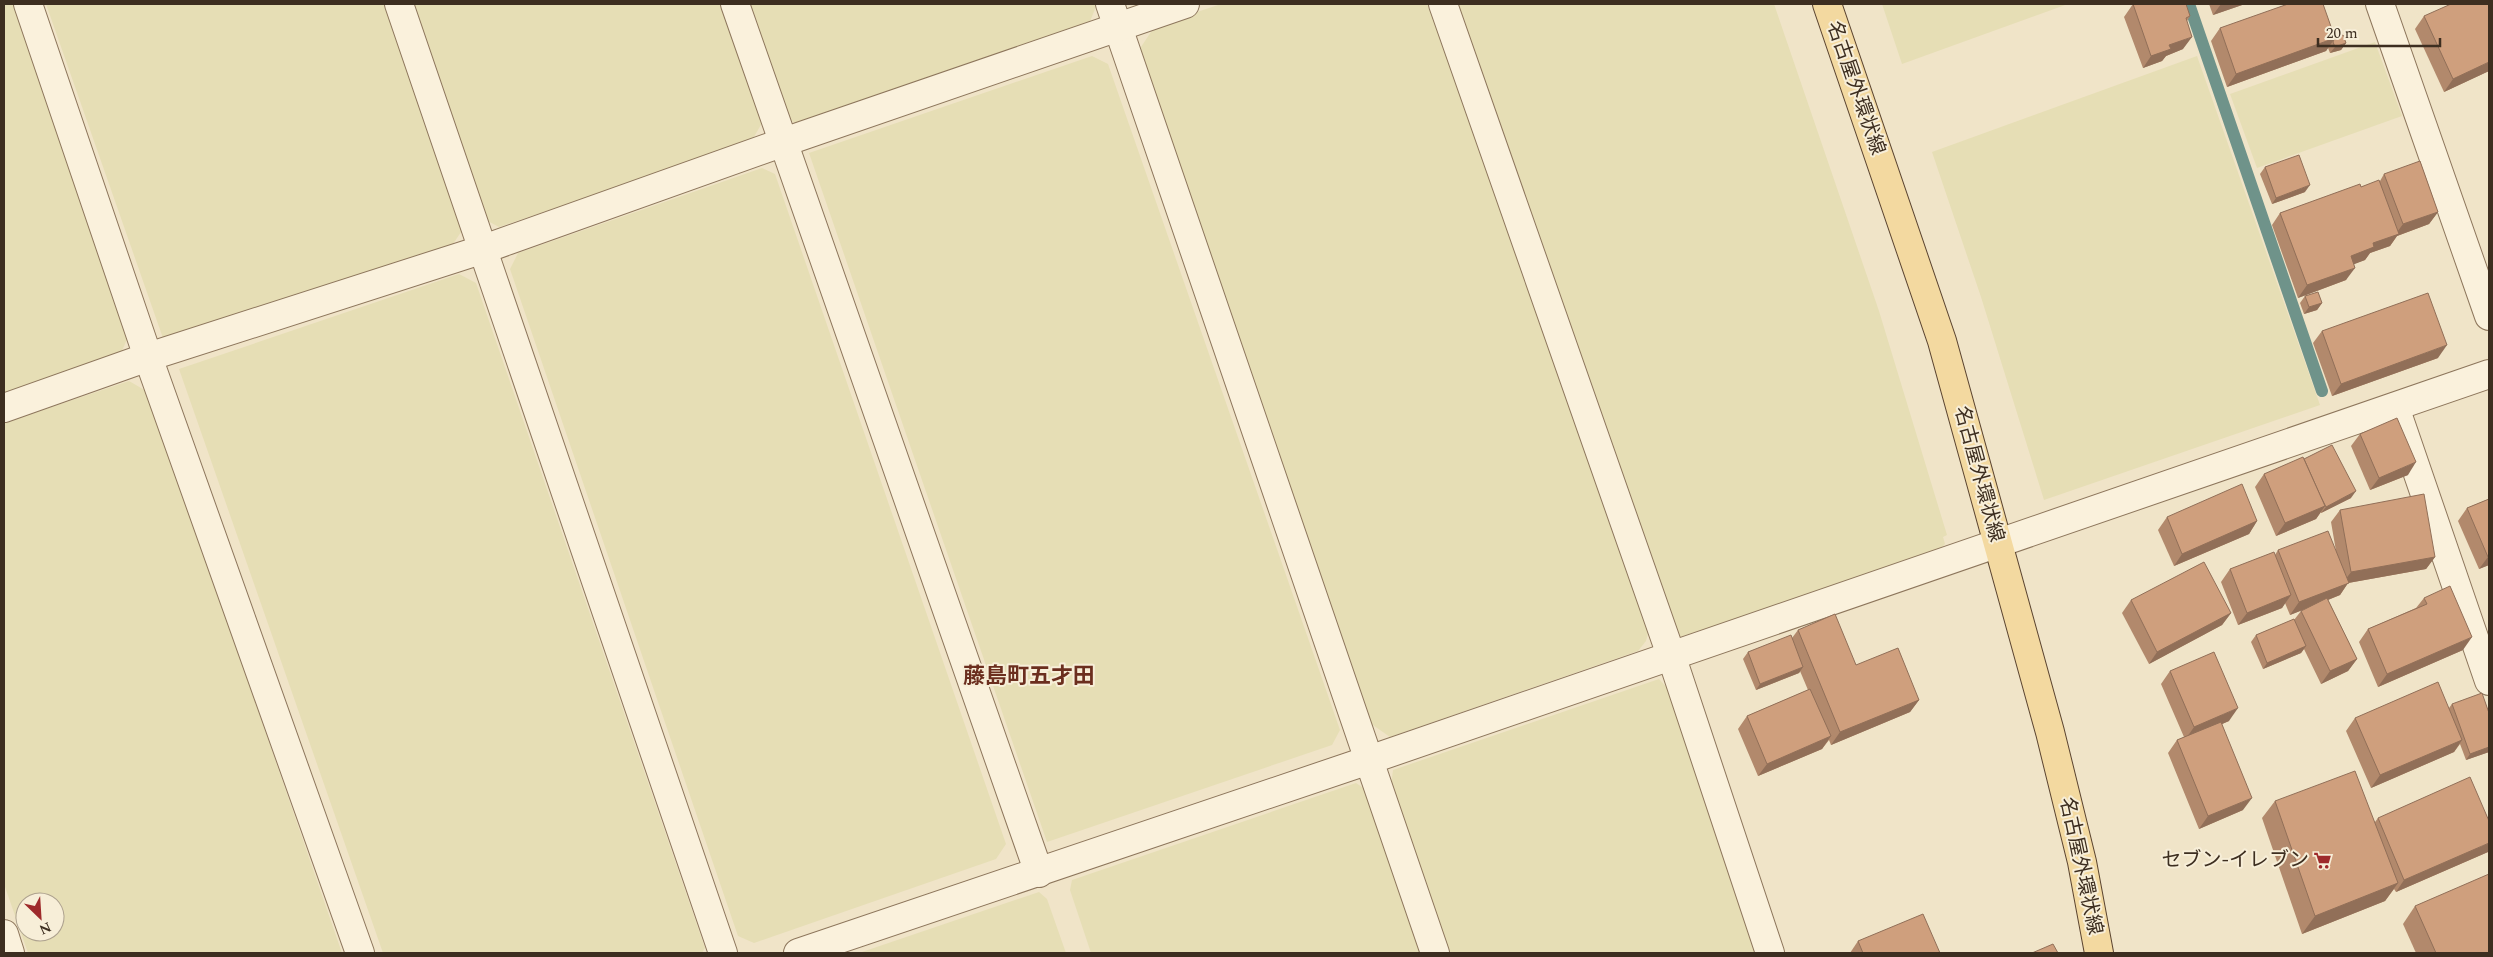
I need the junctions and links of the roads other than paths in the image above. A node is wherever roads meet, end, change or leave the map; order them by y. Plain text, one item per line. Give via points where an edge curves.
1 (28, 4) edge
2 (400, 4) edge
3 (735, 4) edge
4 (1185, 4) edge
5 (1444, 4) edge
6 (1827, 4) edge
7 (2380, 4) edge
8 (1114, 15) edge
9 (784, 142) junction
10 (484, 249) junction
11 (2489, 316) edge
12 (148, 357) junction
13 (2489, 374) edge
14 (2395, 407) junction
15 (4, 408) edge
16 (1998, 545) junction
17 (1671, 655) junction
18 (2489, 681) edge
19 (1369, 760) junction
20 (1039, 873) junction
21 (4, 934) edge
22 (10, 953) edge
23 (360, 953) edge
24 (723, 953) edge
25 (798, 953) edge
26 (1436, 953) edge
27 (1770, 953) edge
28 (2100, 953) edge

1 - 12 street
2 - 10 street
3 - 9 street
4 - 8 street
5 - 17 street
6 - 16 main road, 名古屋外環状線 via 1942,341
7 - 11 street
8 - 9 street
8 - 19 street
9 - 10 street
9 - 20 street
10 - 12 street
10 - 24 street
12 - 15 street
12 - 23 street
13 - 14 street
14 - 16 street
14 - 18 street
16 - 17 street
16 - 28 main road, 名古屋外環状線 via 2057,760
17 - 19 street
17 - 27 street
19 - 20 street
19 - 26 street
20 - 25 street
21 - 22 street

